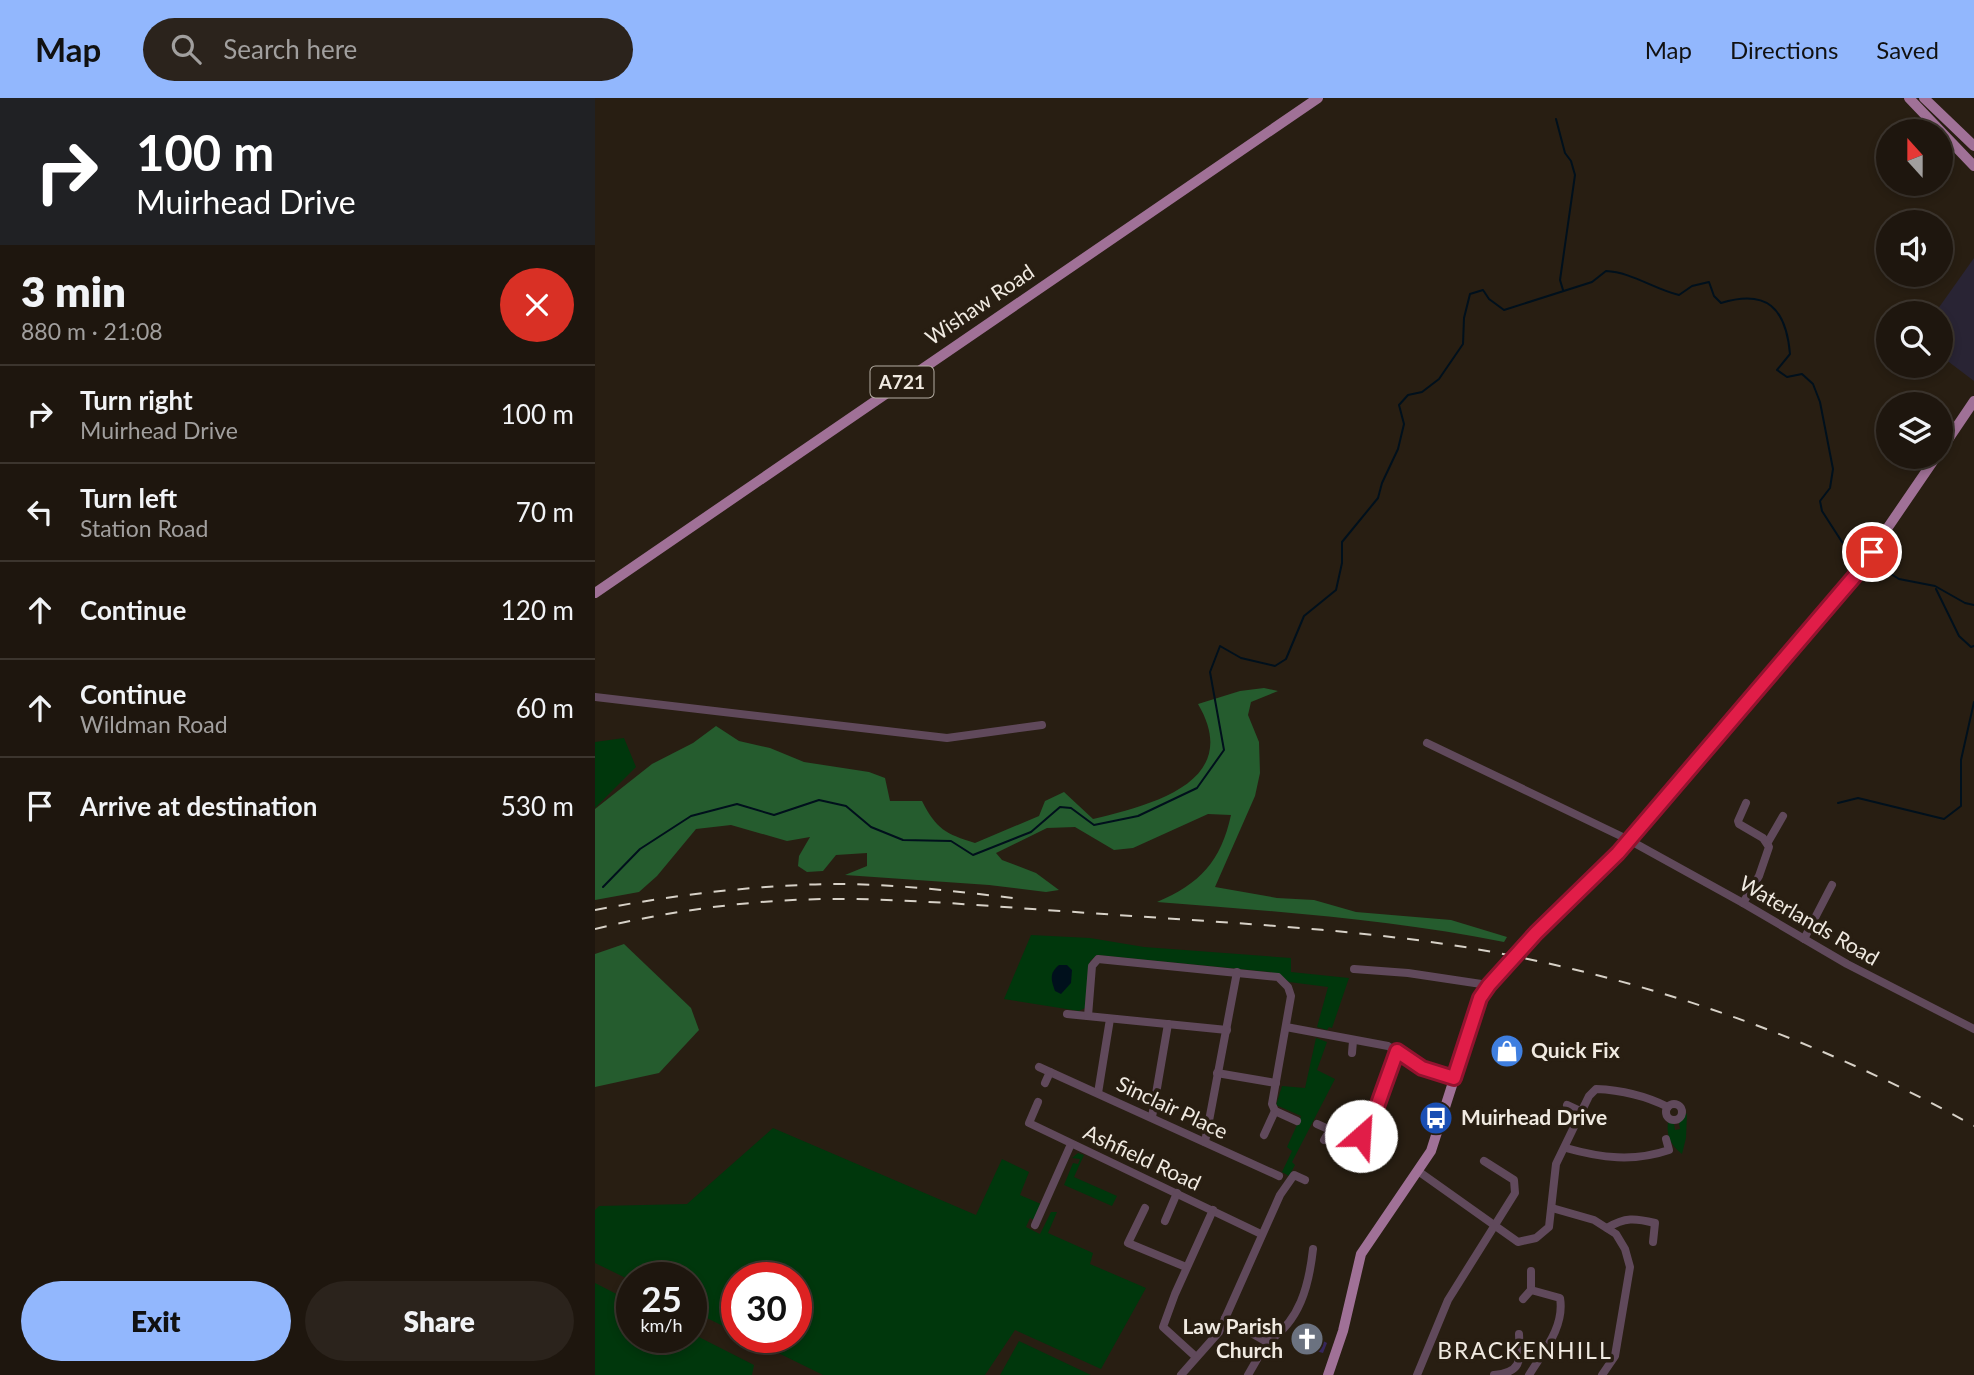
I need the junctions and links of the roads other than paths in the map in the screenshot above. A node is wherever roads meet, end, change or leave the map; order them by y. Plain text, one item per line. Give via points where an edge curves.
1 (1318, 98) edge
2 (1909, 98) edge
3 (1924, 98) edge
4 (1974, 146) edge
5 (1974, 166) edge
6 (1974, 401) edge
7 (1953, 432) edge
8 (1928, 469) edge
9 (595, 593) edge
10 (595, 697) edge
11 (1042, 725) dead end
12 (1427, 743) dead end
13 (1746, 803) dead end
14 (1783, 816) dead end
15 (1629, 840) junction
16 (1768, 842) junction
17 (1832, 885) dead end
18 (1743, 903) junction
19 (1804, 939) junction
20 (1354, 969) dead end
21 (1237, 972) junction
22 (1489, 985) junction
23 (1067, 1014) dead end
24 (1088, 1016) junction
25 (1110, 1019) junction
26 (1168, 1024) junction
27 (1286, 1027) junction
28 (1974, 1029) edge
29 (1227, 1030) junction
30 (1353, 1041) junction
31 (1397, 1051) junction
32 (1352, 1053) dead end
33 (1039, 1067) dead end
34 (1050, 1072) junction
35 (1217, 1073) junction
36 (1454, 1078) junction
37 (1045, 1083) dead end
38 (1276, 1083) junction
39 (1098, 1093) junction
40 (1038, 1102) dead end
41 (1567, 1105) dead end
42 (1668, 1107) dead end
43 (1275, 1111) junction
44 (1580, 1111) junction
45 (1152, 1117) junction
46 (1297, 1121) dead end
47 (1317, 1124) dead end
48 (1329, 1130) junction
49 (1264, 1135) dead end
50 (1665, 1139) dead end
51 (1324, 1140) dead end
52 (1205, 1142) junction
53 (1071, 1144) junction
54 (1566, 1148) junction
55 (1484, 1161) dead end
56 (1418, 1171) junction
57 (1279, 1176) dead end
58 (1305, 1180) dead end
59 (1177, 1193) junction
60 (1145, 1208) dead end
61 (1552, 1208) junction
62 (1213, 1210) junction
63 (1165, 1221) dead end
64 (1035, 1225) dead end
65 (1495, 1227) junction
66 (1607, 1228) junction
67 (1261, 1234) junction
68 (1653, 1242) dead end
69 (1313, 1249) dead end
70 (1186, 1267) junction
71 (1531, 1270) dead end
72 (1531, 1290) junction
73 (1523, 1299) dead end
74 (1225, 1318) junction
75 (1519, 1334) dead end
76 (1267, 1342) junction
77 (1196, 1357) junction
78 (1520, 1361) junction
79 (1532, 1371) edge
80 (1181, 1375) edge
81 (1248, 1375) edge
82 (1328, 1375) edge
83 (1417, 1375) edge
84 (1494, 1375) edge
85 (1602, 1375) edge

1 - 9 main road, Wishaw Road / A721
2 - 5 main road
3 - 4 main road
6 - 7 main road
8 - 15 main road via 1863,565
10 - 11 street via 947,738
12 - 15 street, Waterlands Road
13 - 16 street via 1739,824
14 - 16 street
15 - 18 street, Waterlands Road
15 - 22 main road, bridge
16 - 18 street via 1759,876
17 - 19 street
18 - 19 street, Waterlands Road
19 - 28 street, Waterlands Road
20 - 22 street
21 - 24 street via 1098,959 1092,966
21 - 27 street via 1274,976 1285,982 1291,996
21 - 29 street
22 - 36 main road via 1480,998
23 - 24 street
24 - 25 street
25 - 26 street
25 - 39 street
26 - 29 street
26 - 45 street
27 - 30 street
27 - 38 street
29 - 35 street
30 - 31 street
30 - 32 street
31 - 36 street via 1422,1068
31 - 48 street via 1366,1132 1353,1140
33 - 34 street, Sinclair Place
34 - 37 street
34 - 39 street, Sinclair Place
35 - 38 street
35 - 52 street
36 - 56 main road via 1435,1142
38 - 43 street
39 - 45 street, Sinclair Place
40 - 53 street, Ashfield Road via 1029,1122
41 - 44 street
42 - 44 street via 1621,1090 1596,1089
43 - 46 street
43 - 49 street
44 - 54 street
45 - 52 street, Sinclair Place
47 - 48 street
48 - 51 street
50 - 54 street via 1672,1152 1646,1158 1595,1156
52 - 57 street, Sinclair Place
53 - 59 street, Ashfield Road
53 - 64 street
54 - 61 street via 1556,1164
55 - 65 street via 1514,1180 1515,1193
56 - 65 street
56 - 82 main road via 1361,1254
58 - 67 street via 1296,1171
59 - 62 street, Ashfield Road
59 - 63 street
60 - 70 street via 1128,1243
61 - 65 street via 1549,1227 1537,1238 1518,1242
61 - 66 street
62 - 67 street, Ashfield Road
62 - 70 street
65 - 83 street via 1448,1300
66 - 68 street via 1621,1219 1634,1218 1660,1224
66 - 85 street via 1616,1234 1630,1266 1615,1356
67 - 74 street
69 - 76 street via 1310,1277 1295,1315 1288,1327
70 - 77 street via 1163,1326
71 - 72 street
72 - 73 street
72 - 79 street via 1560,1298 1561,1305 1557,1329
74 - 76 street
74 - 77 street via 1219,1332
75 - 78 street
76 - 81 street
77 - 80 street
78 - 79 street
78 - 84 street via 1505,1374

